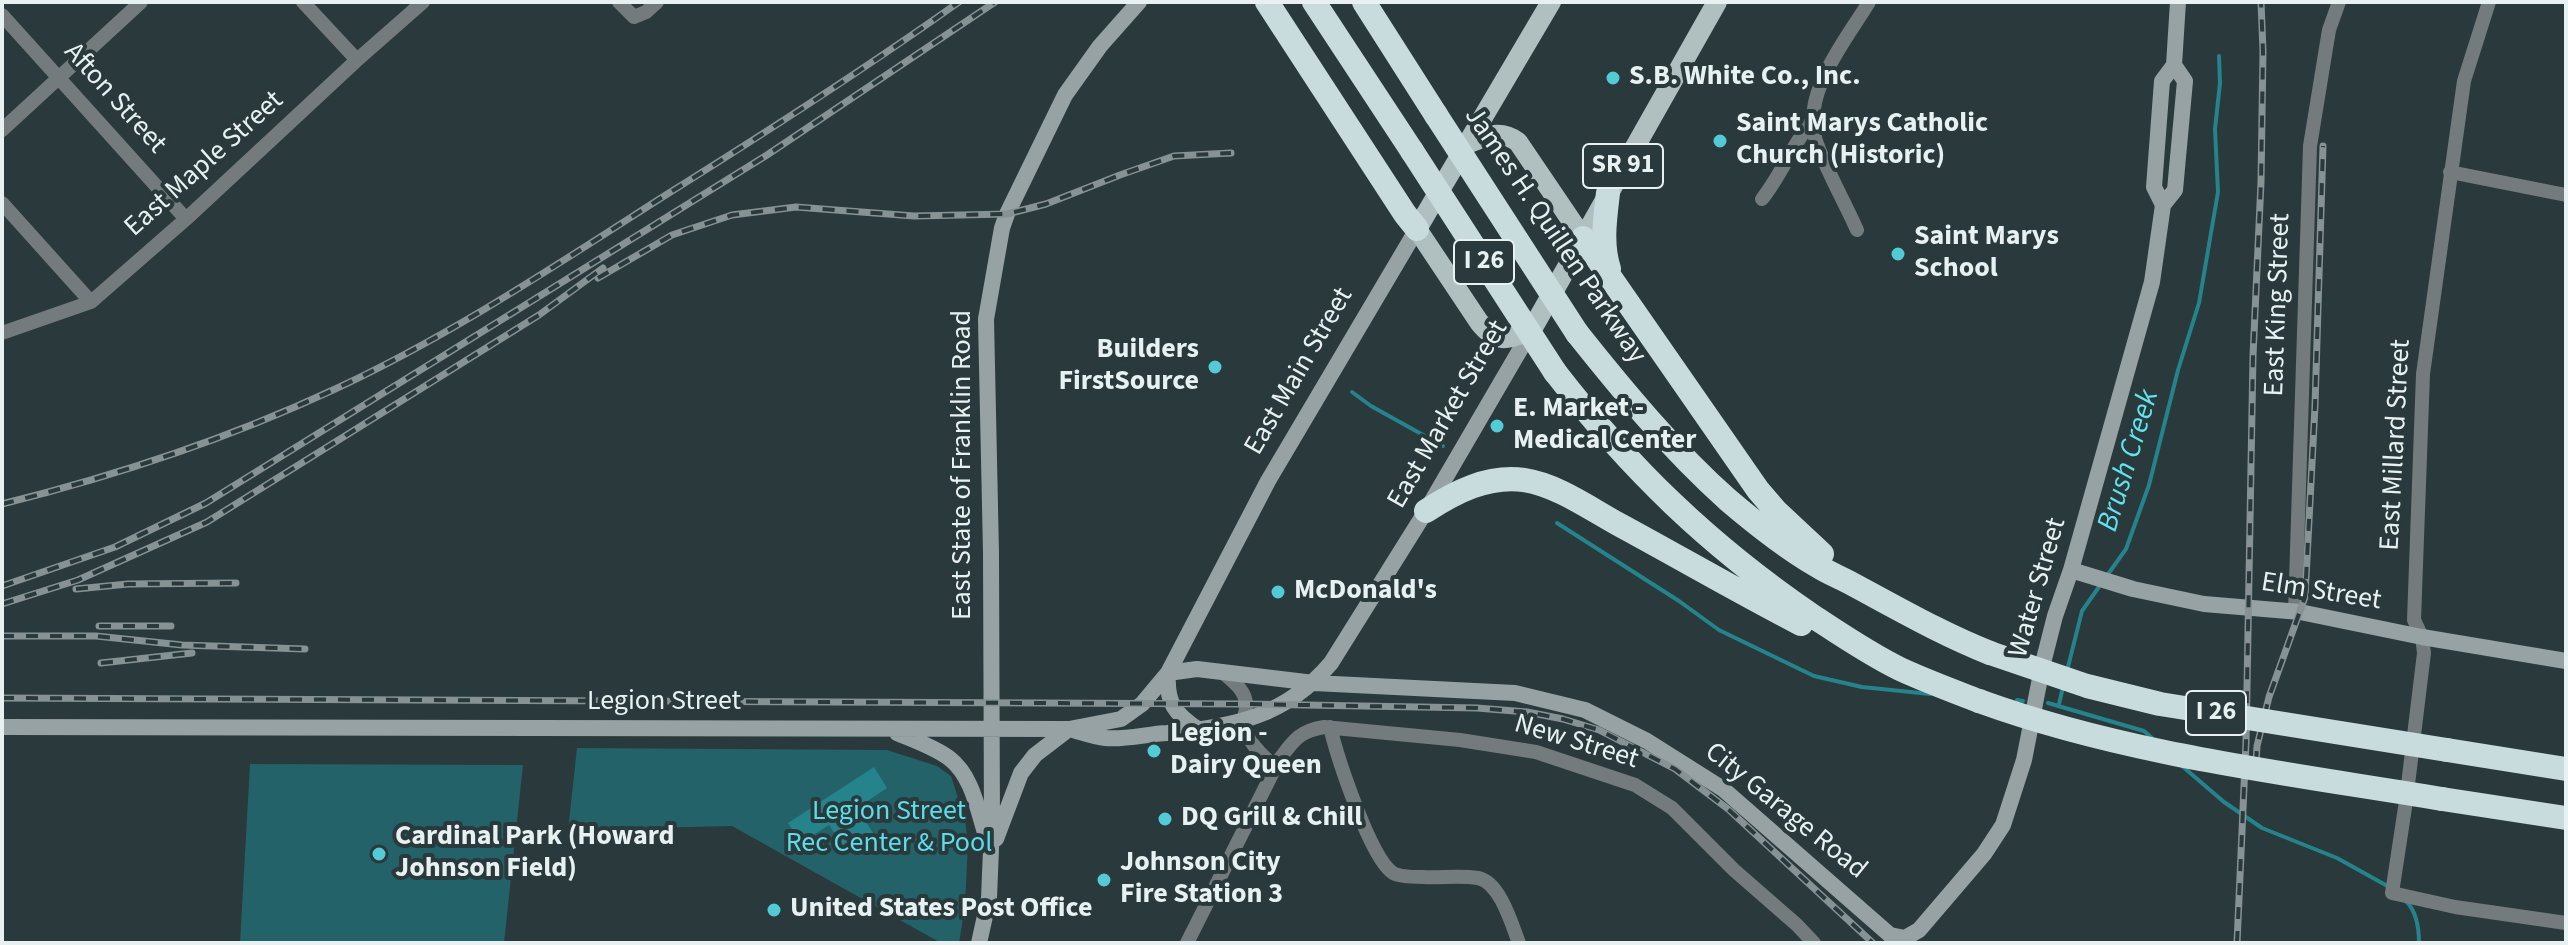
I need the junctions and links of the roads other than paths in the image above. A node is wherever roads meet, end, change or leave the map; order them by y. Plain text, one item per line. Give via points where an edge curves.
1 (141, 2) edge
2 (303, 2) edge
3 (423, 2) edge
4 (619, 2) edge
5 (657, 2) edge
6 (1139, 2) edge
7 (1267, 2) edge
8 (1314, 2) edge
9 (1364, 2) edge
10 (1551, 2) edge
11 (1717, 2) edge
12 (1869, 2) edge
13 (2178, 2) edge
14 (2339, 2) edge
15 (2489, 2) edge
16 (2, 15) edge
17 (357, 60) junction
18 (60, 78) junction
19 (1812, 121) junction
20 (2, 130) edge
21 (1467, 144) junction
22 (2450, 172) junction
23 (1608, 193) junction
24 (2566, 195) edge
25 (1762, 199) dead end
26 (2, 203) edge
27 (186, 219) junction
28 (1417, 229) junction
29 (1857, 230) dead end
30 (1583, 238) junction
31 (1613, 278) junction
32 (91, 302) junction
33 (1531, 331) junction
34 (2, 333) edge
35 (1426, 511) junction
36 (2071, 570) junction
37 (1856, 585) junction
38 (2295, 612) junction
39 (2422, 637) junction
40 (1858, 647) junction
41 (2566, 661) edge
42 (1221, 671) junction
43 (1168, 673) junction
44 (1314, 683) junction
45 (1243, 722) junction
46 (2, 727) edge
47 (1330, 727) junction
48 (1069, 729) junction
49 (890, 730) junction
50 (991, 730) junction
51 (1199, 730) junction
52 (1277, 764) junction
53 (2566, 769) edge
54 (2563, 818) edge
55 (991, 852) junction
56 (2566, 923) edge
57 (1890, 935) joint
58 (979, 943) edge
59 (1187, 943) edge
60 (1519, 943) edge
61 (1814, 943) edge

1 - 18 street
2 - 17 street
3 - 17 street, East Maple Street
4 - 5 street via 634,17
6 - 50 main road, East State of Franklin Road via 1065,95 1002,228 986,319
7 - 28 highway
8 - 40 highway, I 26, bridge via 1555,372 1594,422 1692,523 1769,586
9 - 37 highway, James H. Quillen Parkway / I 26, bridge via 1577,333 1649,421 1768,532
10 - 21 main road, East Main Street / SR 91
11 - 23 main road, East Market Street / SR 91
12 - 19 street via 1822,79
13 - 36 main road, Water Street via 2174,65 2185,81 2175,190 2163,205 2152,282
14 - 38 street, East King Street via 2329,30 2310,146
15 - 22 street, East Millard Street via 2464,81
16 - 18 street, Afton Street
17 - 27 street, East Maple Street
18 - 20 street
18 - 27 street, Afton Street
19 - 25 street
19 - 29 street via 1816,142
21 - 28 main road, East Main Street / SR 91
21 - 30 main road via 1496,133 1518,142
22 - 24 street
22 - 39 street, East Millard Street via 2423,374 2414,620
23 - 30 main road, East Market Street / SR 91
23 - 31 highway via 1604,247
26 - 32 street
27 - 32 street, East Maple Street
28 - 33 main road via 1487,332 1507,339
28 - 43 main road, East Main Street / SR 91 via 1268,481
30 - 31 highway
30 - 33 main road, East Market Street / SR 91
31 - 37 highway via 1758,490
32 - 34 street, East Maple Street
33 - 35 main road, East Market Street / SR 91
35 - 40 highway via 1482,483 1504,479 1538,484 1824,637
35 - 44 main road, East Market Street / SR 91
36 - 38 main road, Elm Street via 2204,604
36 - 57 main road, Water Street via 2003,825 1919,930 1905,938
37 - 53 highway, James H. Quillen Parkway / I 26, bridge via 1932,628 2073,682 2160,704
38 - 39 main road, Elm Street
39 - 41 main road, Elm Street
39 - 56 street, East Millard Street via 2415,734 2392,893
40 - 54 highway, I 26, bridge via 1979,701 2069,730 2180,755
42 - 43 main road
42 - 44 main road, City Garage Road
42 - 45 street via 1241,689 1247,704
43 - 48 main road, East Main Street / SR 91 via 1121,719
43 - 51 main road via 1172,705
44 - 45 main road, Legion Street / SR 91 via 1283,705
44 - 57 main road, City Garage Road via 1515,693 1585,710 1723,789
45 - 51 main road, Legion Street / SR 91
45 - 52 street via 1261,754
46 - 49 main road, Legion Street
47 - 52 street, New Street via 1309,729
47 - 60 street via 1345,778 1382,860 1394,874 1481,878 1492,885 1505,907
47 - 61 street, New Street via 1536,752 1635,785 1672,808
48 - 50 main road, Legion Street / SR 91
48 - 51 main road, Legion Street / SR 91 via 1105,738
48 - 55 main road via 1027,764
49 - 50 main road, Legion Street
49 - 55 main road via 935,750 960,769
50 - 55 main road
52 - 59 street
55 - 58 main road via 989,898

